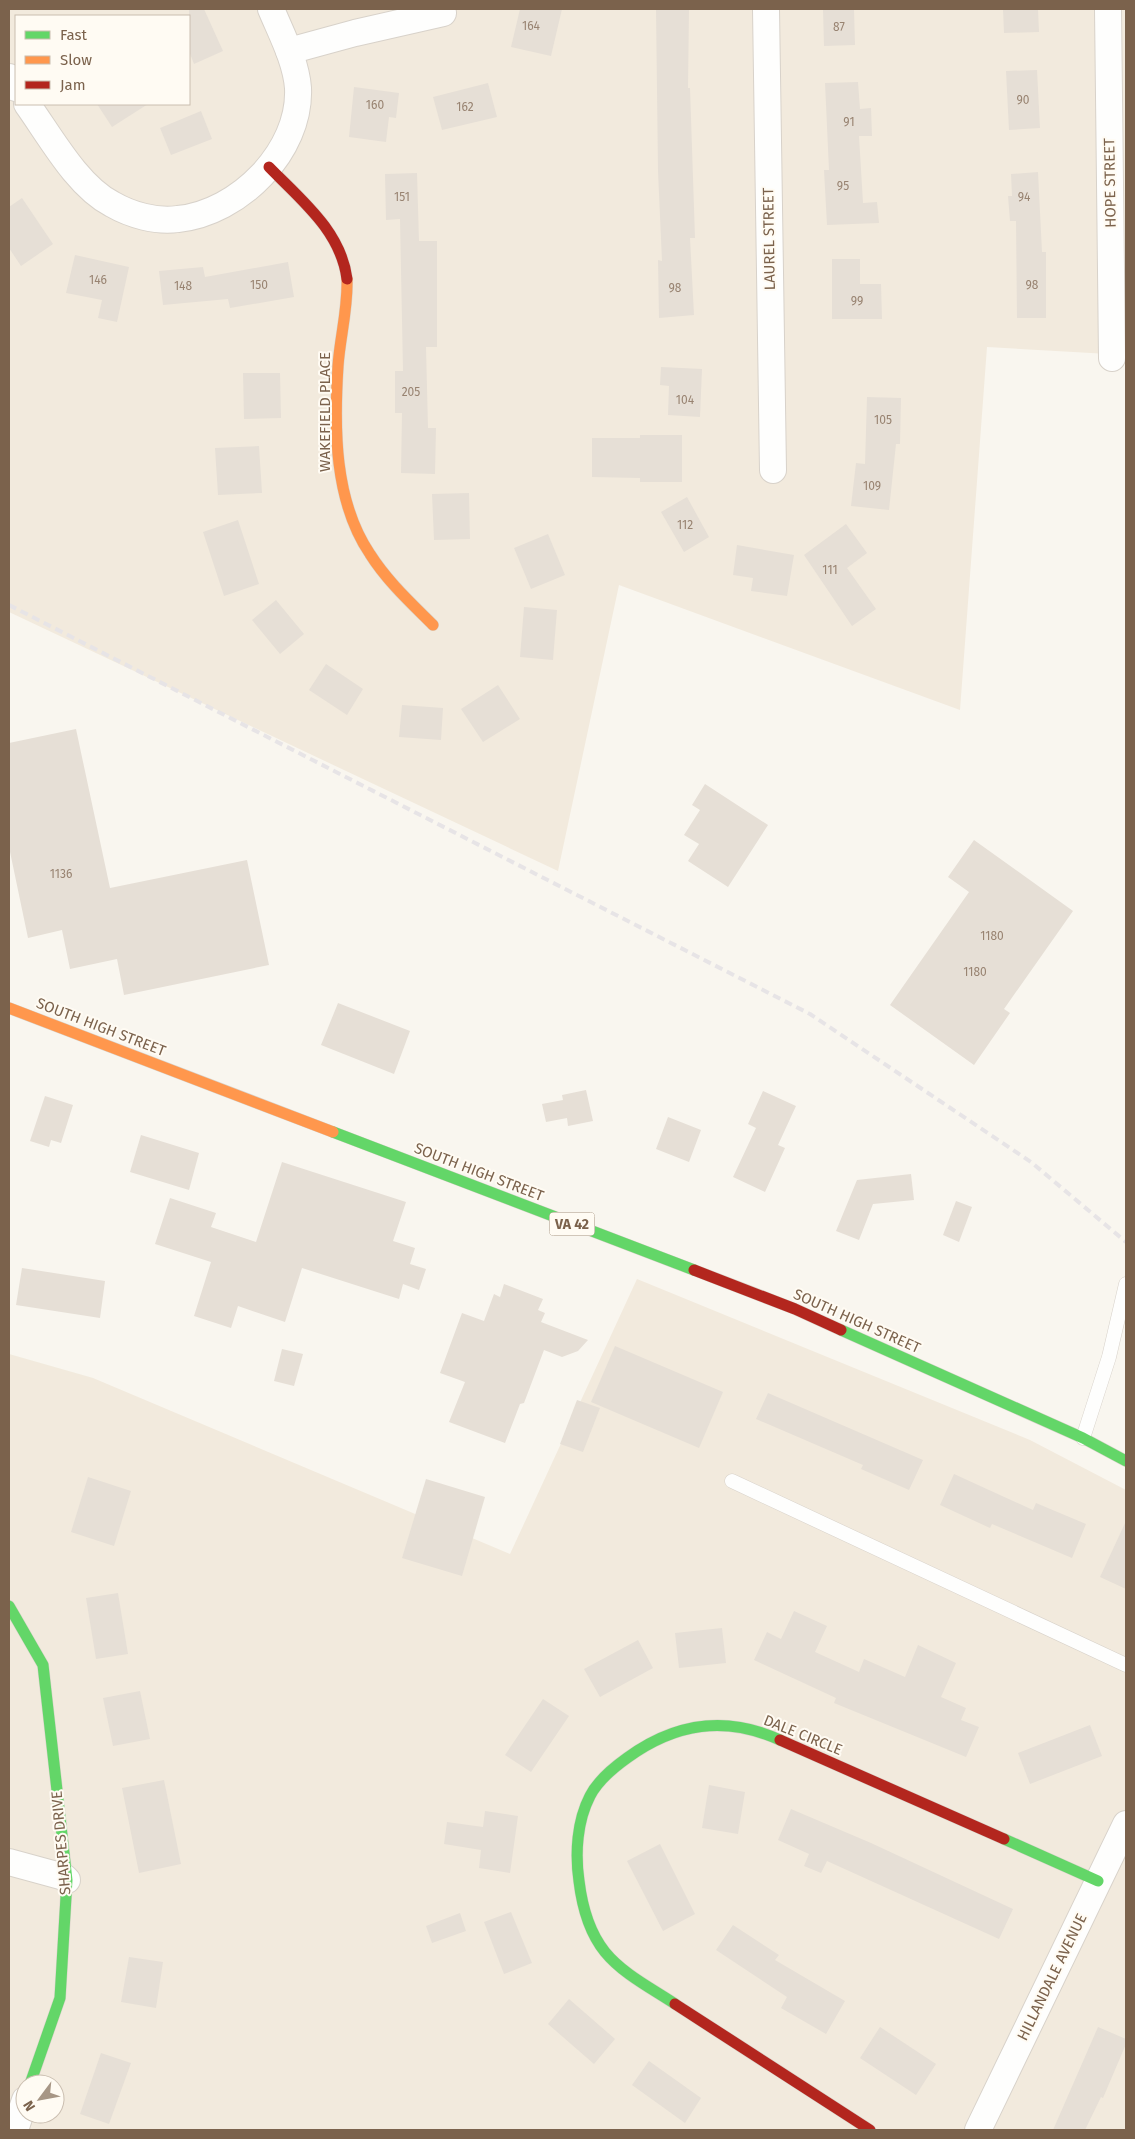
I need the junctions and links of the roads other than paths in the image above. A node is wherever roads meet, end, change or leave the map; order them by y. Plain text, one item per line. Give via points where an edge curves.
1 (271, 9) edge
2 (766, 9) edge
3 (1108, 9) edge
4 (443, 13) dead end
5 (288, 51) junction
6 (28, 105) edge
7 (269, 167) junction
8 (1112, 358) dead end
9 (773, 470) dead end
10 (433, 625) dead end
11 (9, 1008) edge
12 (1126, 1284) edge
13 (1082, 1438) junction
14 (1126, 1461) edge
15 (732, 1481) dead end
16 (9, 1606) edge
17 (1126, 1665) edge
18 (1126, 1824) edge
19 (9, 1862) edge
20 (67, 1880) junction
21 (1098, 1881) junction
22 (33, 2074) edge
23 (870, 2130) edge
24 (978, 2130) edge

1 - 5 street
2 - 9 street, LAUREL STREET
3 - 8 street, HOPE STREET
4 - 5 street
5 - 7 street via 298,87 295,116 285,144
6 - 7 street via 75,173 111,204 139,216 176,220 203,215 246,190
7 - 10 street, WAKEFIELD PLACE via 306,205 340,248 347,271 347,304 338,368 338,435 340,478 350,519 371,557
11 - 13 street, SOUTH HIGH STREET / VA 42 via 795,1309
12 - 13 lane via 1109,1357
13 - 14 street, SOUTH HIGH STREET / VA 42
15 - 17 lane
16 - 20 street, SHARPES DRIVE via 43,1666
18 - 21 street, HILLANDALE AVENUE
19 - 20 street
20 - 22 street, SHARPES DRIVE via 60,1998
21 - 23 street, DALE CIRCLE via 767,1734 725,1725 684,1728 645,1745 614,1767 590,1794 579,1833 578,1886 589,1922 602,1948 626,1972
21 - 24 street, HILLANDALE AVENUE

